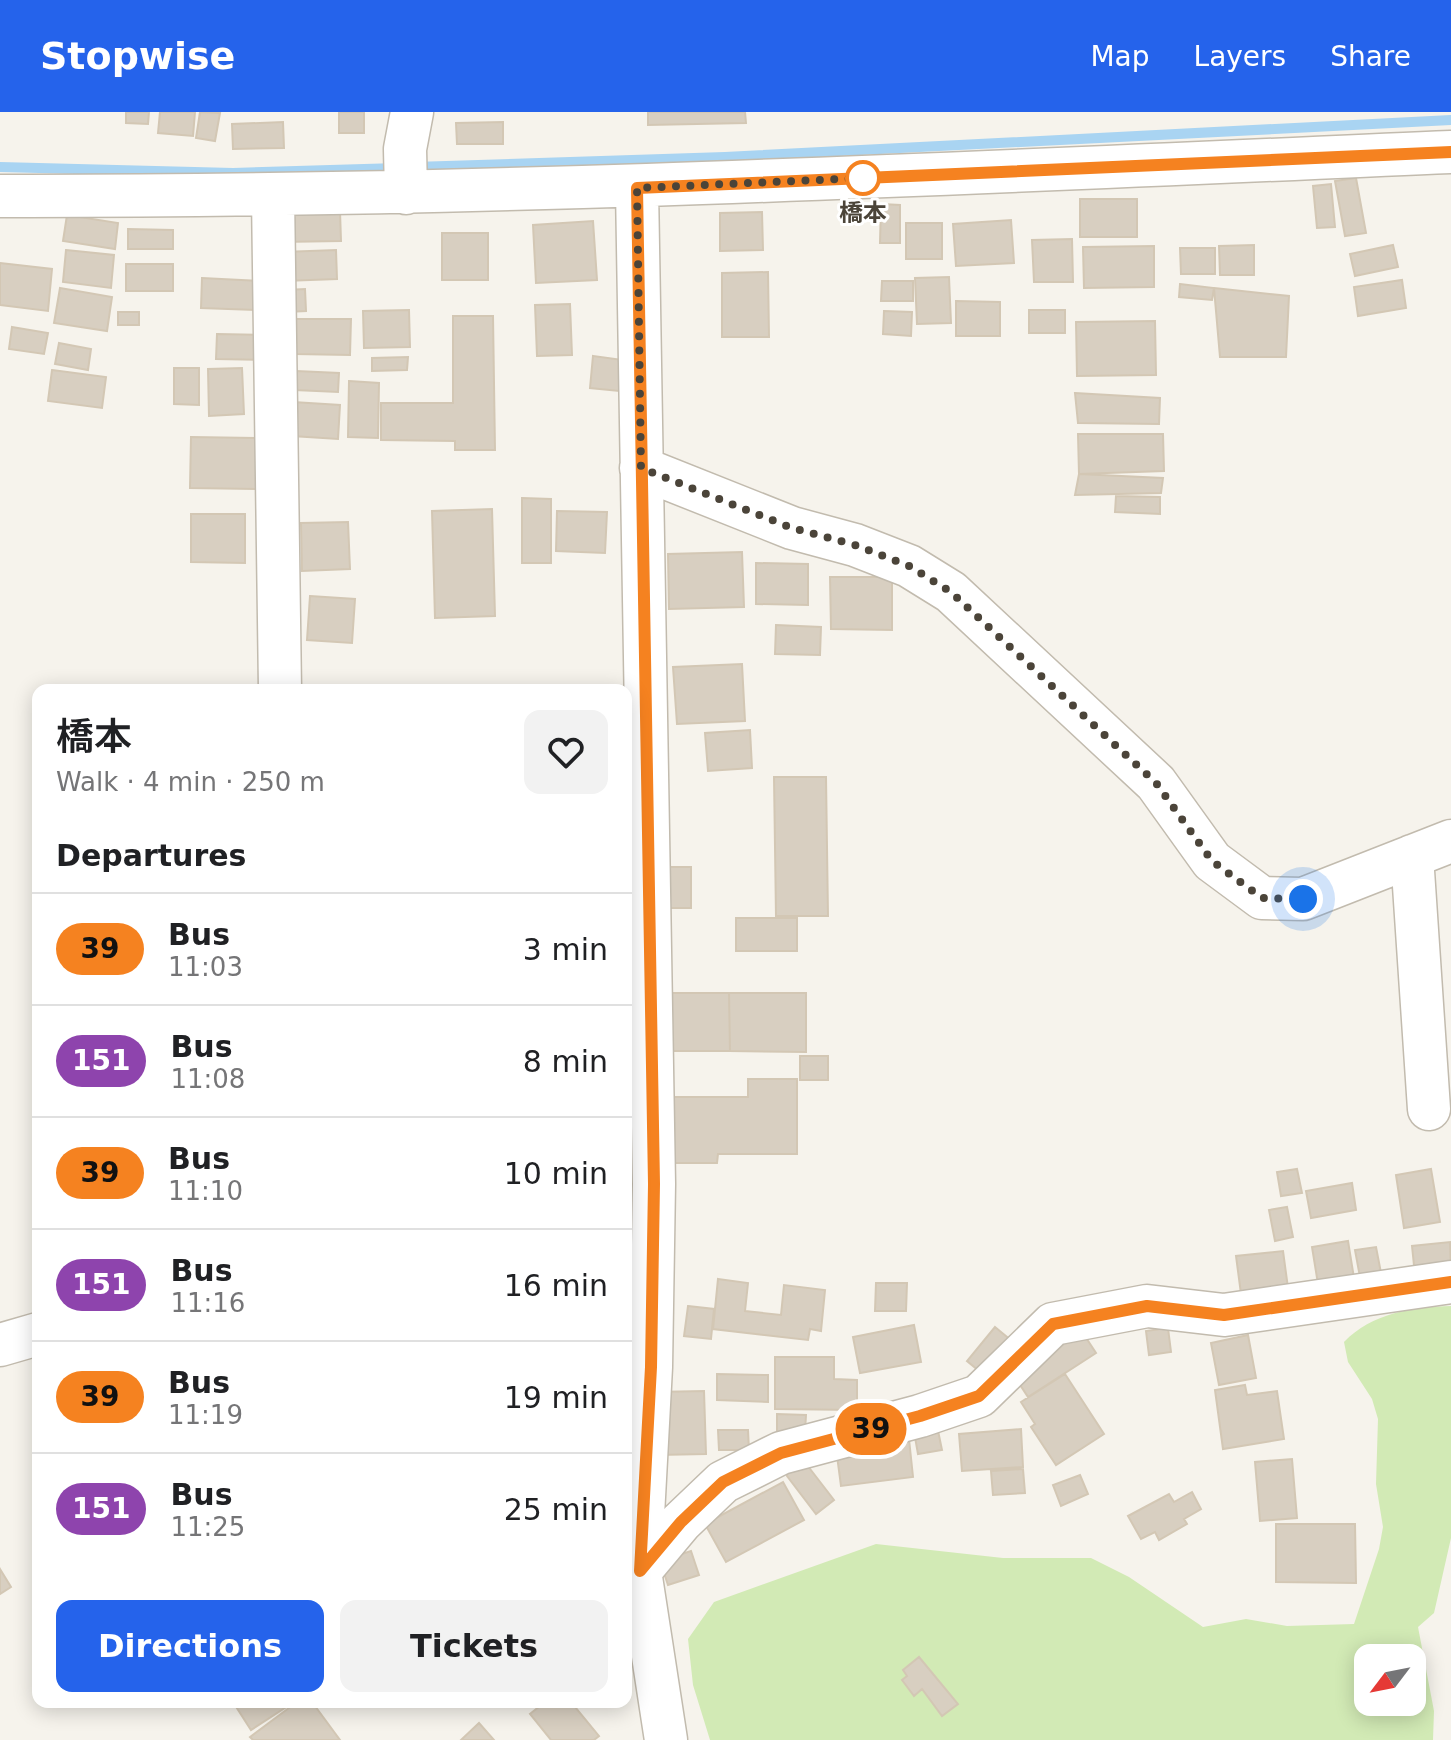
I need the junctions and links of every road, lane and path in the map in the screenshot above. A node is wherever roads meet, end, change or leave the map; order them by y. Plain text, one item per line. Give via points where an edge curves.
1 (1451, 152) edge
2 (407, 158) edge
3 (637, 188) junction
4 (0, 196) edge
5 (273, 196) junction
6 (641, 468) junction
7 (280, 684) edge
8 (1451, 841) edge
9 (1412, 856) junction
10 (1429, 1109) dead end
11 (640, 1184) edge
12 (1451, 1282) edge
13 (32, 1336) edge
14 (0, 1345) edge
15 (640, 1571) junction
16 (666, 1740) edge

1 - 3 street
2 - 3 street
2 - 5 street
3 - 6 street
4 - 5 street
5 - 7 street
6 - 9 street via 779,523 909,566 951,592 1156,783 1212,861 1262,898 1303,899
6 - 11 street
8 - 9 street
9 - 10 street
11 - 15 street via 651,1367
12 - 15 street via 1224,1315 1147,1306 1053,1324 979,1396 781,1453 723,1482
13 - 14 street
15 - 16 street

